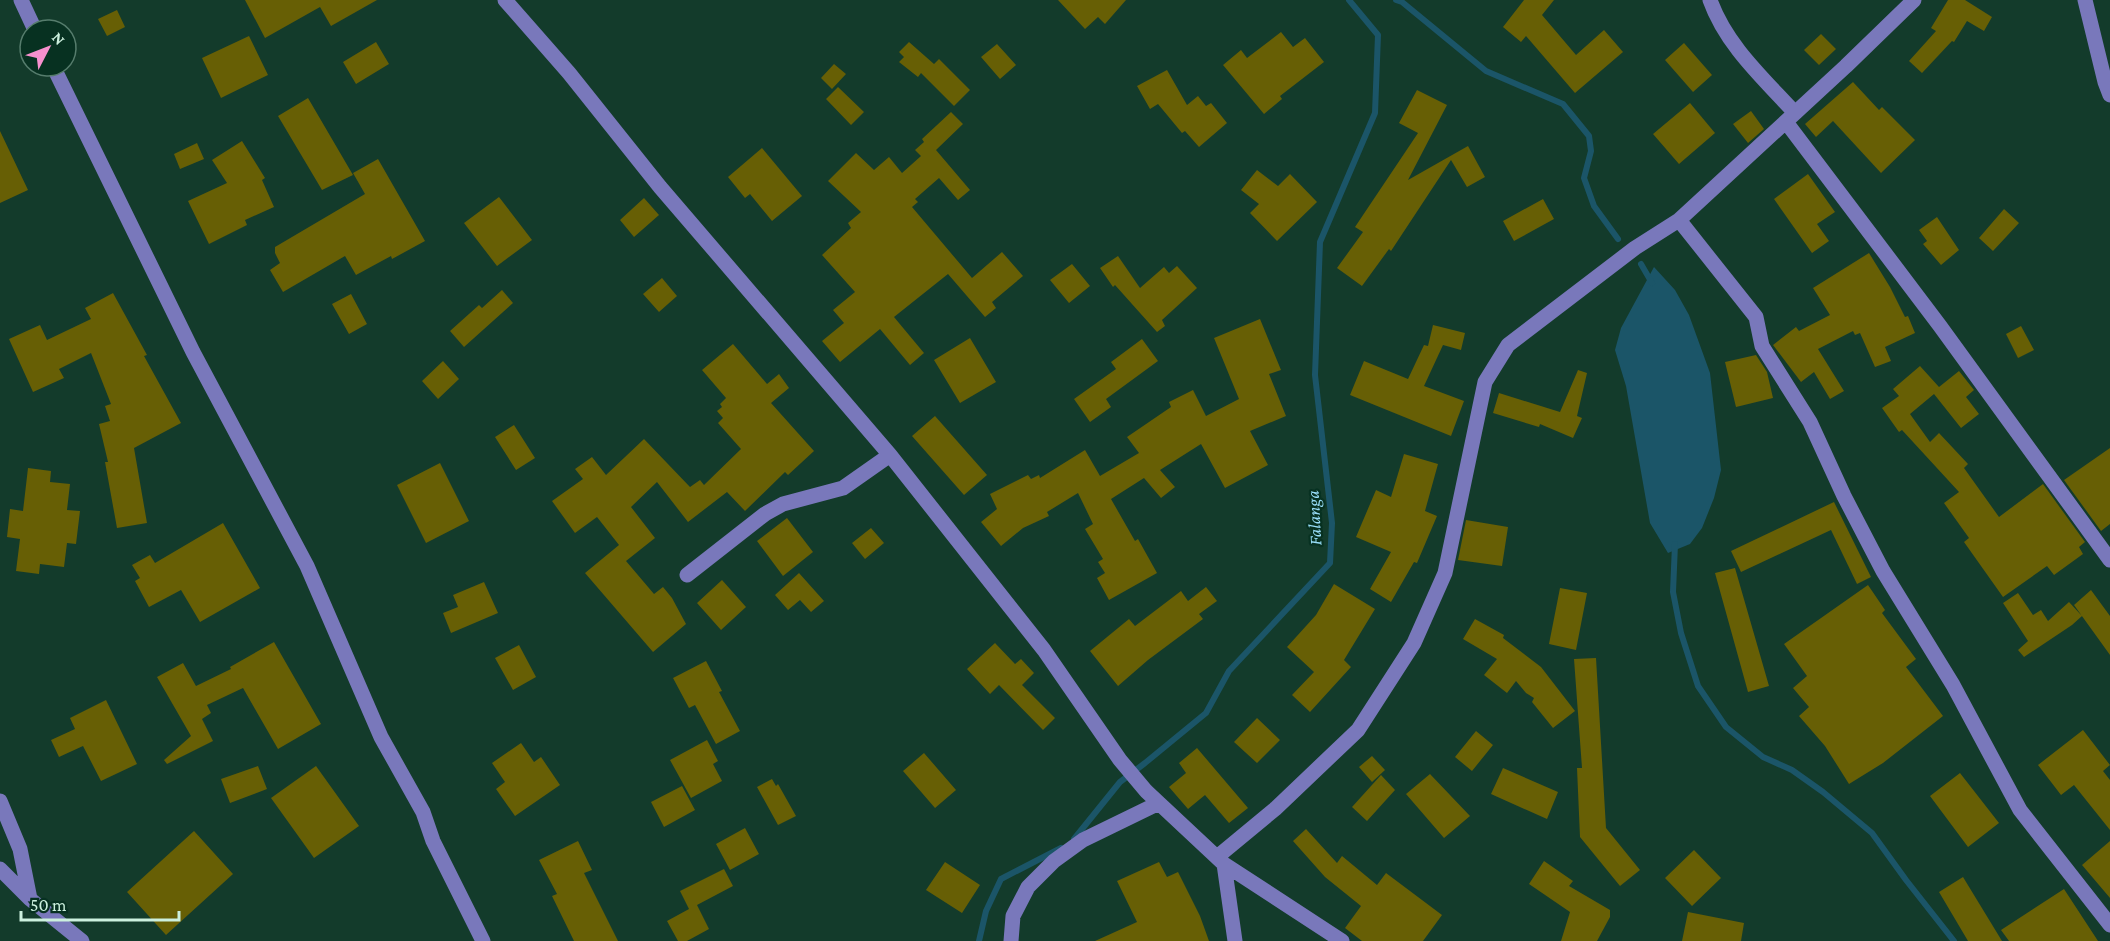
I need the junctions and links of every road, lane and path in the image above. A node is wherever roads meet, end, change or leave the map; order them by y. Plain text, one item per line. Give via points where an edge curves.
1 (21, 0) edge
2 (505, 0) edge
3 (1710, 0) edge
4 (1914, 0) edge
5 (2085, 0) edge
6 (29, 18) edge
7 (59, 78) edge
8 (2110, 95) edge
9 (1790, 118) junction
10 (1679, 220) junction
11 (890, 455) junction
12 (2110, 560) edge
13 (687, 575) dead end
14 (0, 801) edge
15 (1159, 803) junction
16 (1221, 861) junction
17 (0, 869) edge
18 (30, 899) junction
19 (2110, 925) edge
20 (82, 941) edge
21 (483, 941) edge
22 (1011, 941) edge
23 (1235, 941) edge
24 (1342, 941) edge

1 - 6 street
2 - 11 street
3 - 9 street via 1722,29
4 - 9 street
5 - 8 street
7 - 21 street via 193,352 307,566 381,737 423,812 433,841
9 - 10 street
9 - 12 street
10 - 16 street via 1635,248 1508,345 1485,382 1445,573 1414,643 1358,730
10 - 19 street via 1756,317 1762,346 1810,422 1882,571 1953,685 2020,810
11 - 13 street via 843,488 783,504 765,514
11 - 15 street via 1044,650 1120,760
14 - 18 street via 20,849
15 - 16 street
15 - 22 street via 1083,840 1054,861 1028,887 1013,916
16 - 23 street
16 - 24 street
17 - 18 street
18 - 20 street

